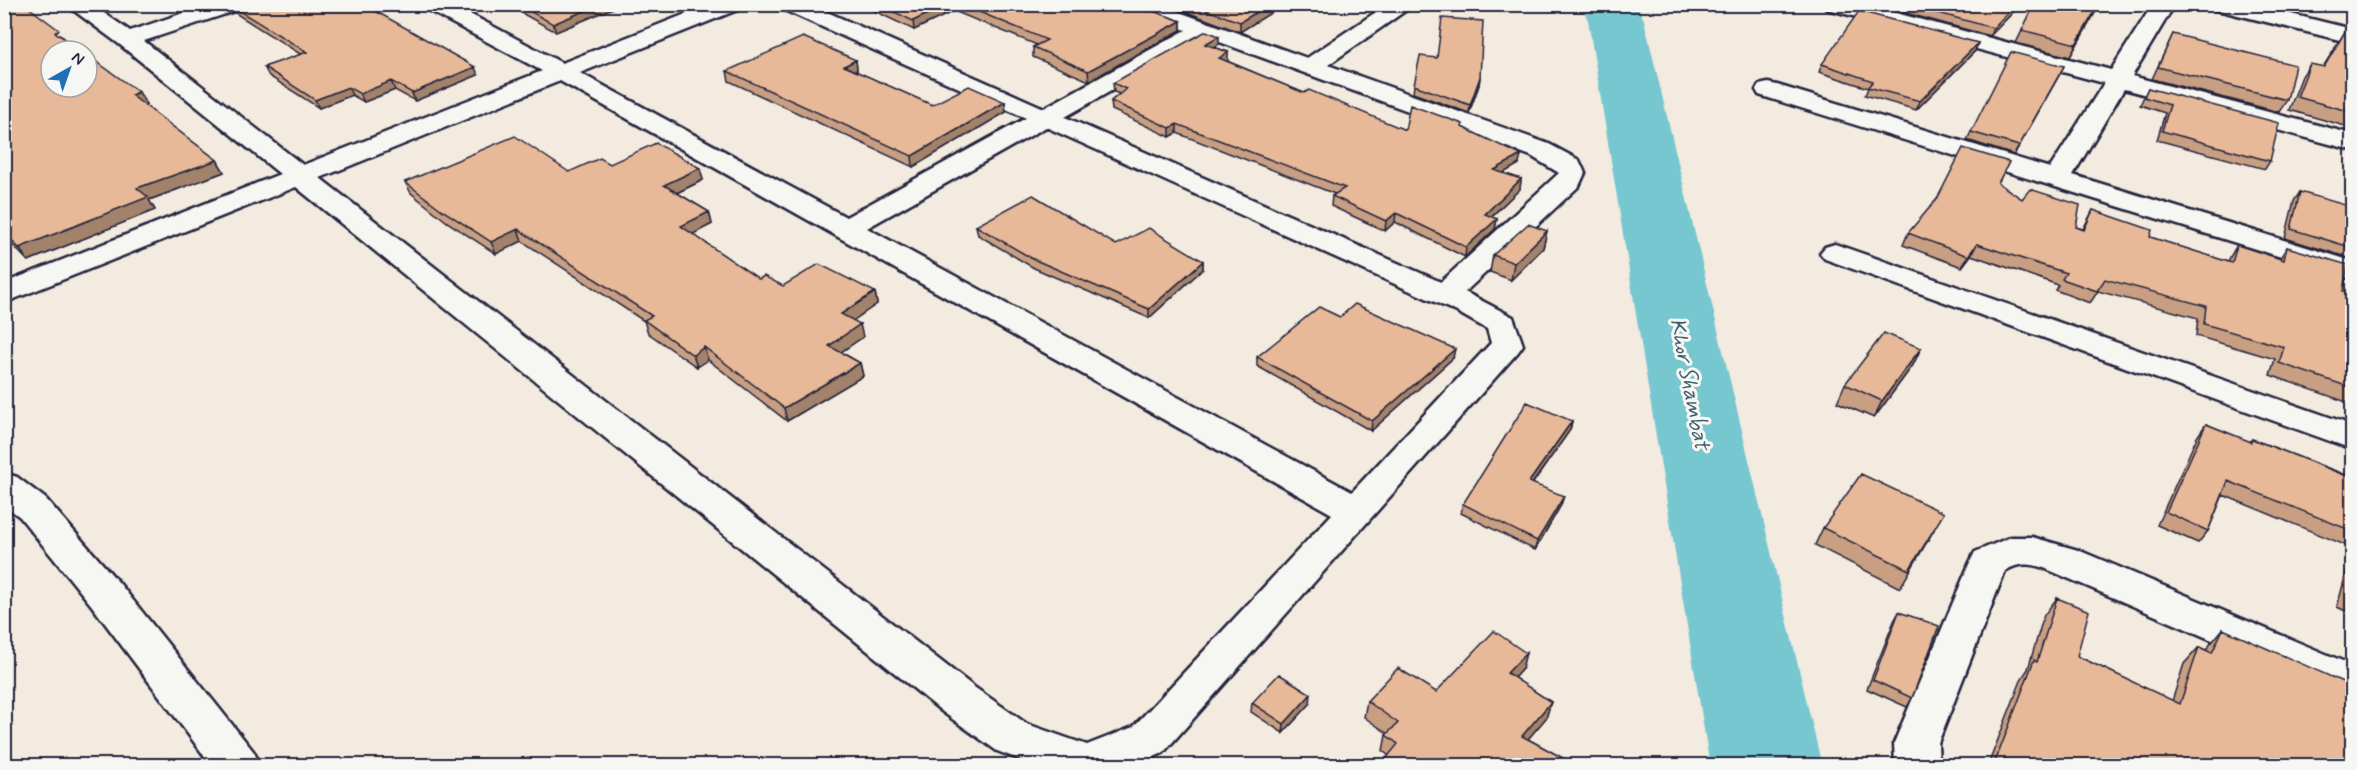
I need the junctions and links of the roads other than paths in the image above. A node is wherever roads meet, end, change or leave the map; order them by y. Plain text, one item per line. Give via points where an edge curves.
1 (76, 4) edge
2 (233, 4) edge
3 (434, 4) edge
4 (732, 4) edge
5 (790, 4) edge
6 (1135, 4) edge
7 (1404, 4) edge
8 (1835, 4) edge
9 (2164, 4) edge
10 (2220, 4) edge
11 (1204, 30) junction
12 (2352, 36) edge
13 (127, 39) junction
14 (1311, 66) junction
15 (562, 72) junction
16 (2118, 79) junction
17 (1768, 90) dead end
18 (1044, 118) junction
19 (2352, 142) edge
20 (300, 177) junction
21 (2057, 179) junction
22 (846, 228) junction
23 (1835, 253) dead end
24 (2352, 270) edge
25 (4, 294) edge
26 (1445, 295) junction
27 (2352, 437) edge
28 (4, 486) edge
29 (1355, 510) junction
30 (2352, 683) edge
31 (238, 765) edge
32 (1917, 765) edge

1 - 13 street
2 - 13 street
3 - 15 street
4 - 15 street
5 - 18 street
6 - 11 street
7 - 14 street
8 - 16 street
9 - 16 street
10 - 12 street
11 - 14 street
11 - 18 street
13 - 20 street
14 - 26 street via 1539,150 1569,166 1569,180
15 - 20 street
15 - 22 street
16 - 19 street
16 - 21 street
17 - 21 street
18 - 22 street
18 - 26 street
20 - 25 street
20 - 29 street via 959,700 1012,738 1087,764 1148,740
21 - 24 street
22 - 29 street
23 - 27 street
26 - 29 street via 1502,324 1507,345
28 - 31 street via 33,508
30 - 32 street via 2076,565 2041,552 2003,552 1989,562 1916,743

